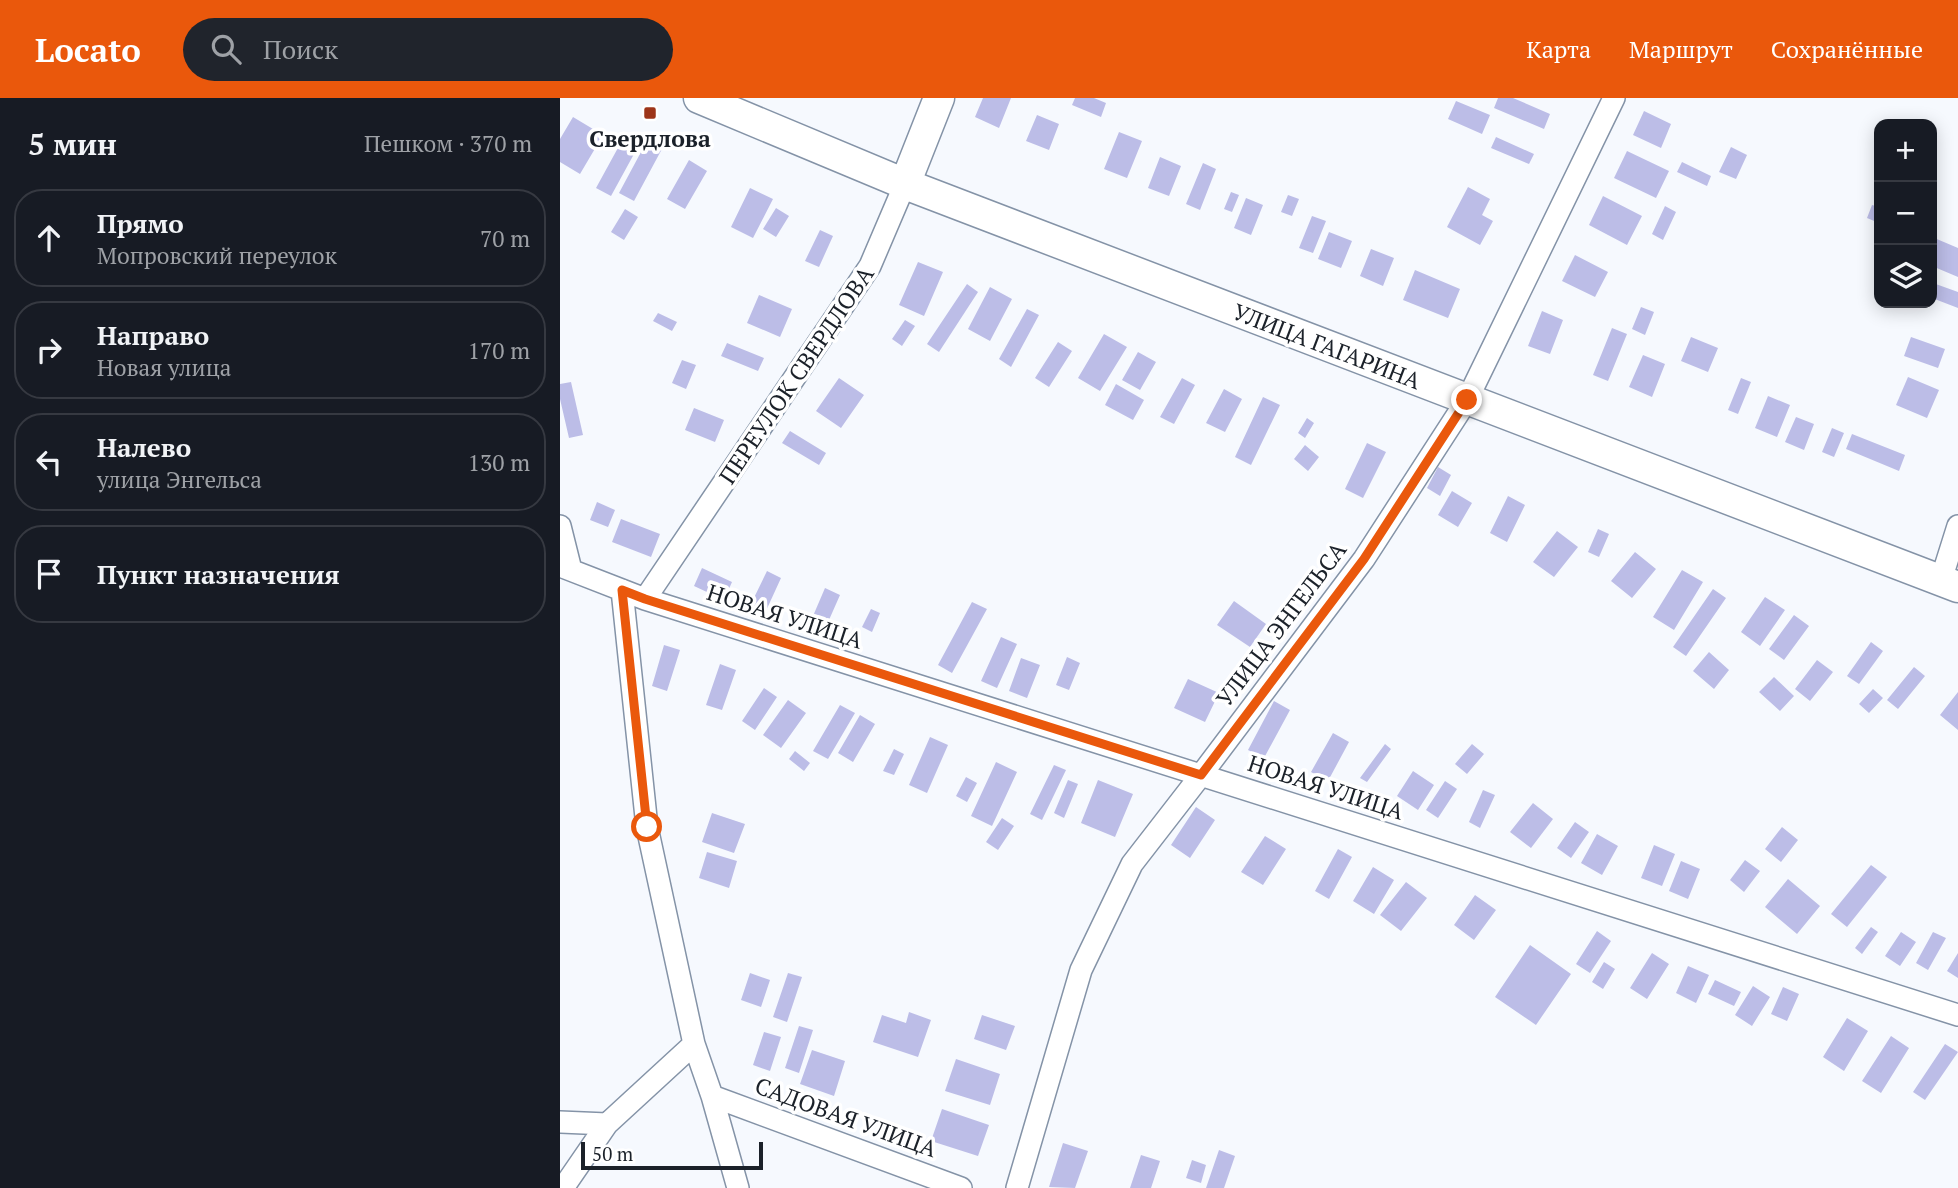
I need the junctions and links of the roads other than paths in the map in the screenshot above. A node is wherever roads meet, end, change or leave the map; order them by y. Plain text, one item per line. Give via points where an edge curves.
1 (699, 98) edge
2 (939, 98) edge
3 (1614, 98) edge
4 (905, 184) junction
5 (1467, 400) junction
6 (560, 526) edge
7 (1958, 526) edge
8 (566, 568) edge
9 (1950, 583) edge
10 (622, 590) junction
11 (645, 599) junction
12 (1201, 775) junction
13 (1958, 1015) edge
14 (694, 1044) junction
15 (712, 1096) junction
16 (560, 1122) edge
17 (607, 1124) junction
18 (563, 1188) edge
19 (738, 1188) edge
20 (961, 1188) edge
21 (1017, 1188) edge

1 - 4 street, УЛИЦА ГАГАРИНА
2 - 4 street, ПЕРЕУЛОК СВЕРДЛОВА
3 - 5 street, УЛИЦА ЭНГЕЛЬСА
4 - 5 street, УЛИЦА ГАГАРИНА
4 - 11 street, ПЕРЕУЛОК СВЕРДЛОВА via 870,266
5 - 9 street, УЛИЦА ГАГАРИНА
5 - 12 street, УЛИЦА ЭНГЕЛЬСА via 1364,559
6 - 8 street
7 - 9 street
8 - 10 street, НОВАЯ УЛИЦА
10 - 11 street, НОВАЯ УЛИЦА
10 - 14 street via 647,827
11 - 12 street, НОВАЯ УЛИЦА
12 - 13 street, НОВАЯ УЛИЦА
12 - 21 street, УЛИЦА ЭНГЕЛЬСА via 1132,863 1081,970
14 - 15 street
14 - 17 street
15 - 19 street
15 - 20 street, САДОВАЯ УЛИЦА
16 - 17 street
17 - 18 street

